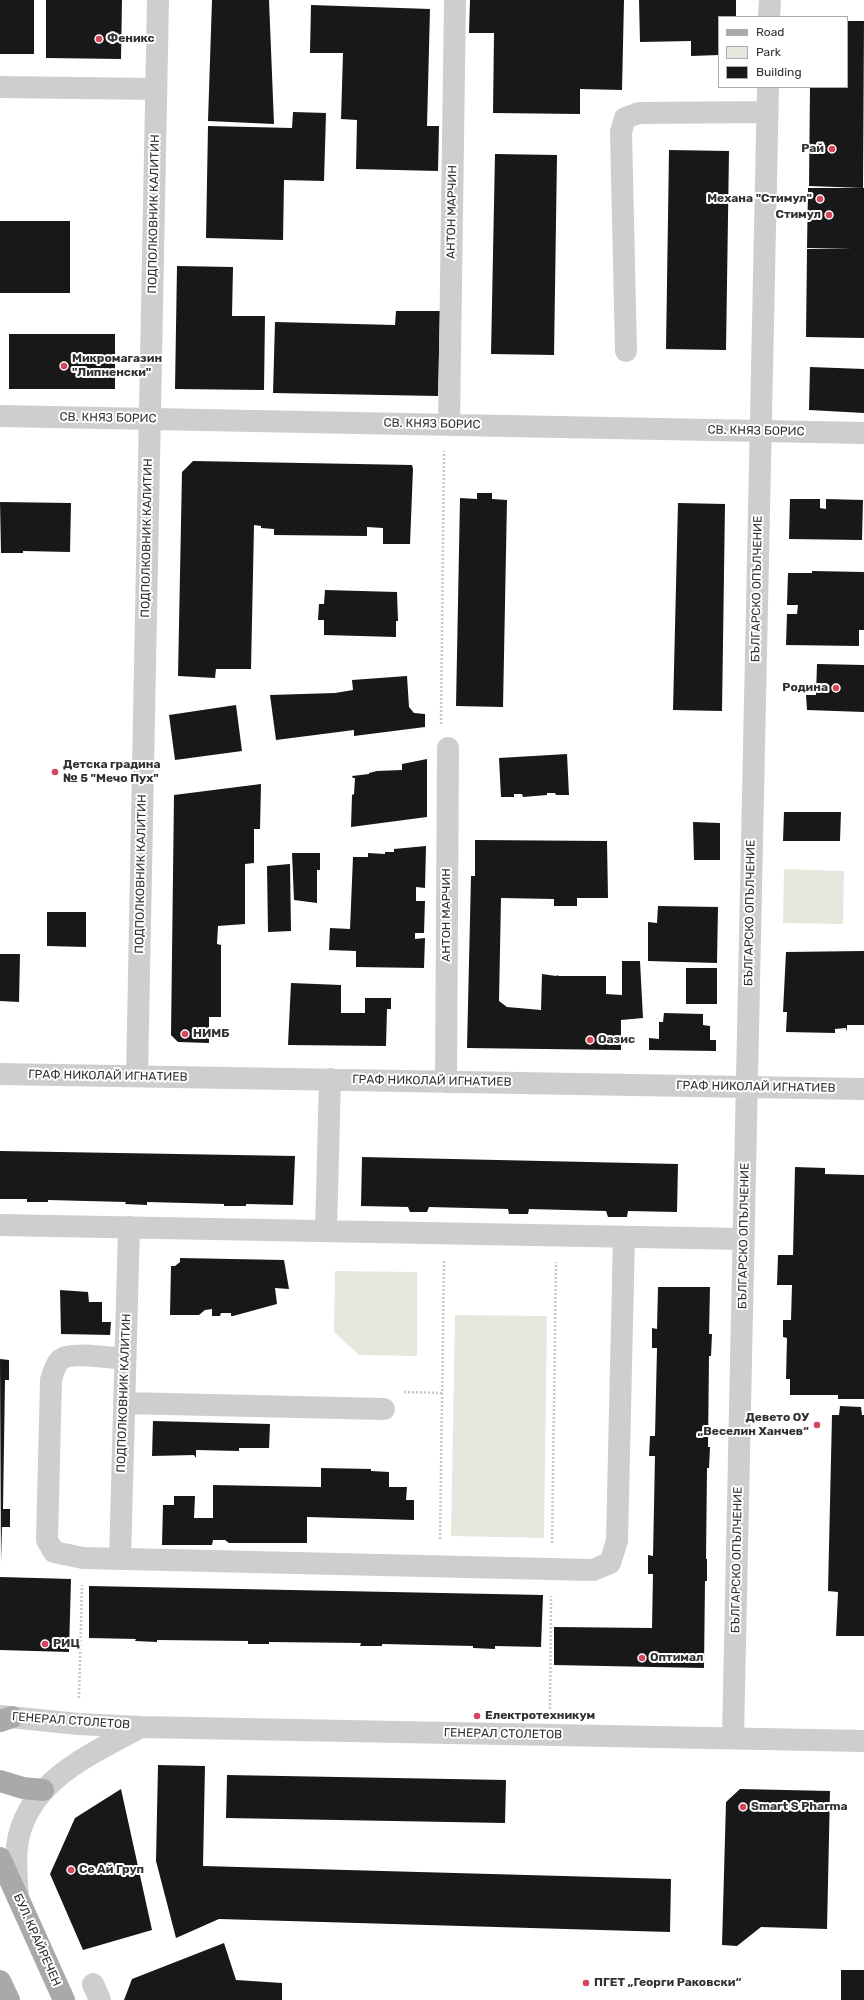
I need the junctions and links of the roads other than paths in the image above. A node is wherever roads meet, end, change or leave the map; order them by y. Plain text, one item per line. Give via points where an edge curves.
1 (158, 0) edge
2 (455, 0) edge
3 (770, 0) edge
4 (769, 16) edge
5 (0, 87) edge
6 (768, 88) edge
7 (156, 89) junction
8 (767, 112) junction
9 (626, 351) dead end
10 (0, 416) edge
11 (150, 419) junction
12 (449, 425) junction
13 (760, 431) junction
14 (864, 433) edge
15 (448, 748) road end
16 (0, 1074) edge
17 (137, 1076) junction
18 (330, 1079) junction
19 (446, 1082) junction
20 (747, 1087) junction
21 (864, 1089) edge
22 (0, 1225) edge
23 (129, 1227) junction
24 (326, 1231) junction
25 (624, 1237) junction
26 (744, 1239) junction
27 (125, 1358) junction
28 (124, 1403) junction
29 (384, 1409) dead end
30 (120, 1559) junction
31 (4, 1718) edge
32 (141, 1727) junction
33 (733, 1738) junction
34 (864, 1741) edge
35 (0, 1781) edge
36 (43, 1790) junction
37 (0, 1858) edge
38 (18, 1898) junction
39 (0, 1980) edge
40 (9, 2000) edge
41 (64, 2000) edge

1 - 7 street, ПОДПОЛКОВНИК КАЛИТИН
2 - 12 street, АНТОН МАРЧИН
3 - 4 street
5 - 7 street
6 - 8 street, БЪЛГАРСКО ОПЪЛЧЕНИЕ
7 - 11 street, ПОДПОЛКОВНИК КАЛИТИН
8 - 9 street via 639,113 625,118 621,132
8 - 13 street, БЪЛГАРСКО ОПЪЛЧЕНИЕ
10 - 11 street, СВ. КНЯЗ БОРИС
11 - 12 street, СВ. КНЯЗ БОРИС
11 - 17 street, ПОДПОЛКОВНИК КАЛИТИН
12 - 13 street, СВ. КНЯЗ БОРИС
13 - 14 street, СВ. КНЯЗ БОРИС
13 - 20 street, БЪЛГАРСКО ОПЪЛЧЕНИЕ
15 - 19 street, АНТОН МАРЧИН
16 - 17 street, ГРАФ НИКОЛАЙ ИГНАТИЕВ
17 - 18 street, ГРАФ НИКОЛАЙ ИГНАТИЕВ
18 - 19 street, ГРАФ НИКОЛАЙ ИГНАТИЕВ
18 - 24 street
19 - 20 street, ГРАФ НИКОЛАЙ ИГНАТИЕВ
20 - 21 street, ГРАФ НИКОЛАЙ ИГНАТИЕВ
20 - 26 street, БЪЛГАРСКО ОПЪЛЧЕНИЕ
22 - 23 street
23 - 24 street
23 - 27 street, ПОДПОЛКОВНИК КАЛИТИН
24 - 25 street
25 - 26 street
25 - 30 street via 616,1546 610,1563 593,1570
26 - 33 street, БЪЛГАРСКО ОПЪЛЧЕНИЕ
27 - 28 street, ПОДПОЛКОВНИК КАЛИТИН
27 - 30 street via 69,1356 59,1361 51,1380 47,1540 54,1552 83,1558
28 - 29 street
28 - 30 street, ПОДПОЛКОВНИК КАЛИТИН
31 - 32 street, ГЕНЕРАЛ СТОЛЕТОВ
32 - 33 street, ГЕНЕРАЛ СТОЛЕТОВ
32 - 36 street, ГЕНЕРАЛ СТОЛЕТОВ via 73,1765
33 - 34 street, ГЕНЕРАЛ СТОЛЕТОВ
35 - 36 main road via 23,1788
36 - 38 street, ГЕНЕРАЛ СТОЛЕТОВ via 25,1816 17,1846
37 - 38 main road, БУЛ. КРАЙРЕЧЕН
38 - 41 main road, БУЛ. КРАЙРЕЧЕН
39 - 40 main road

